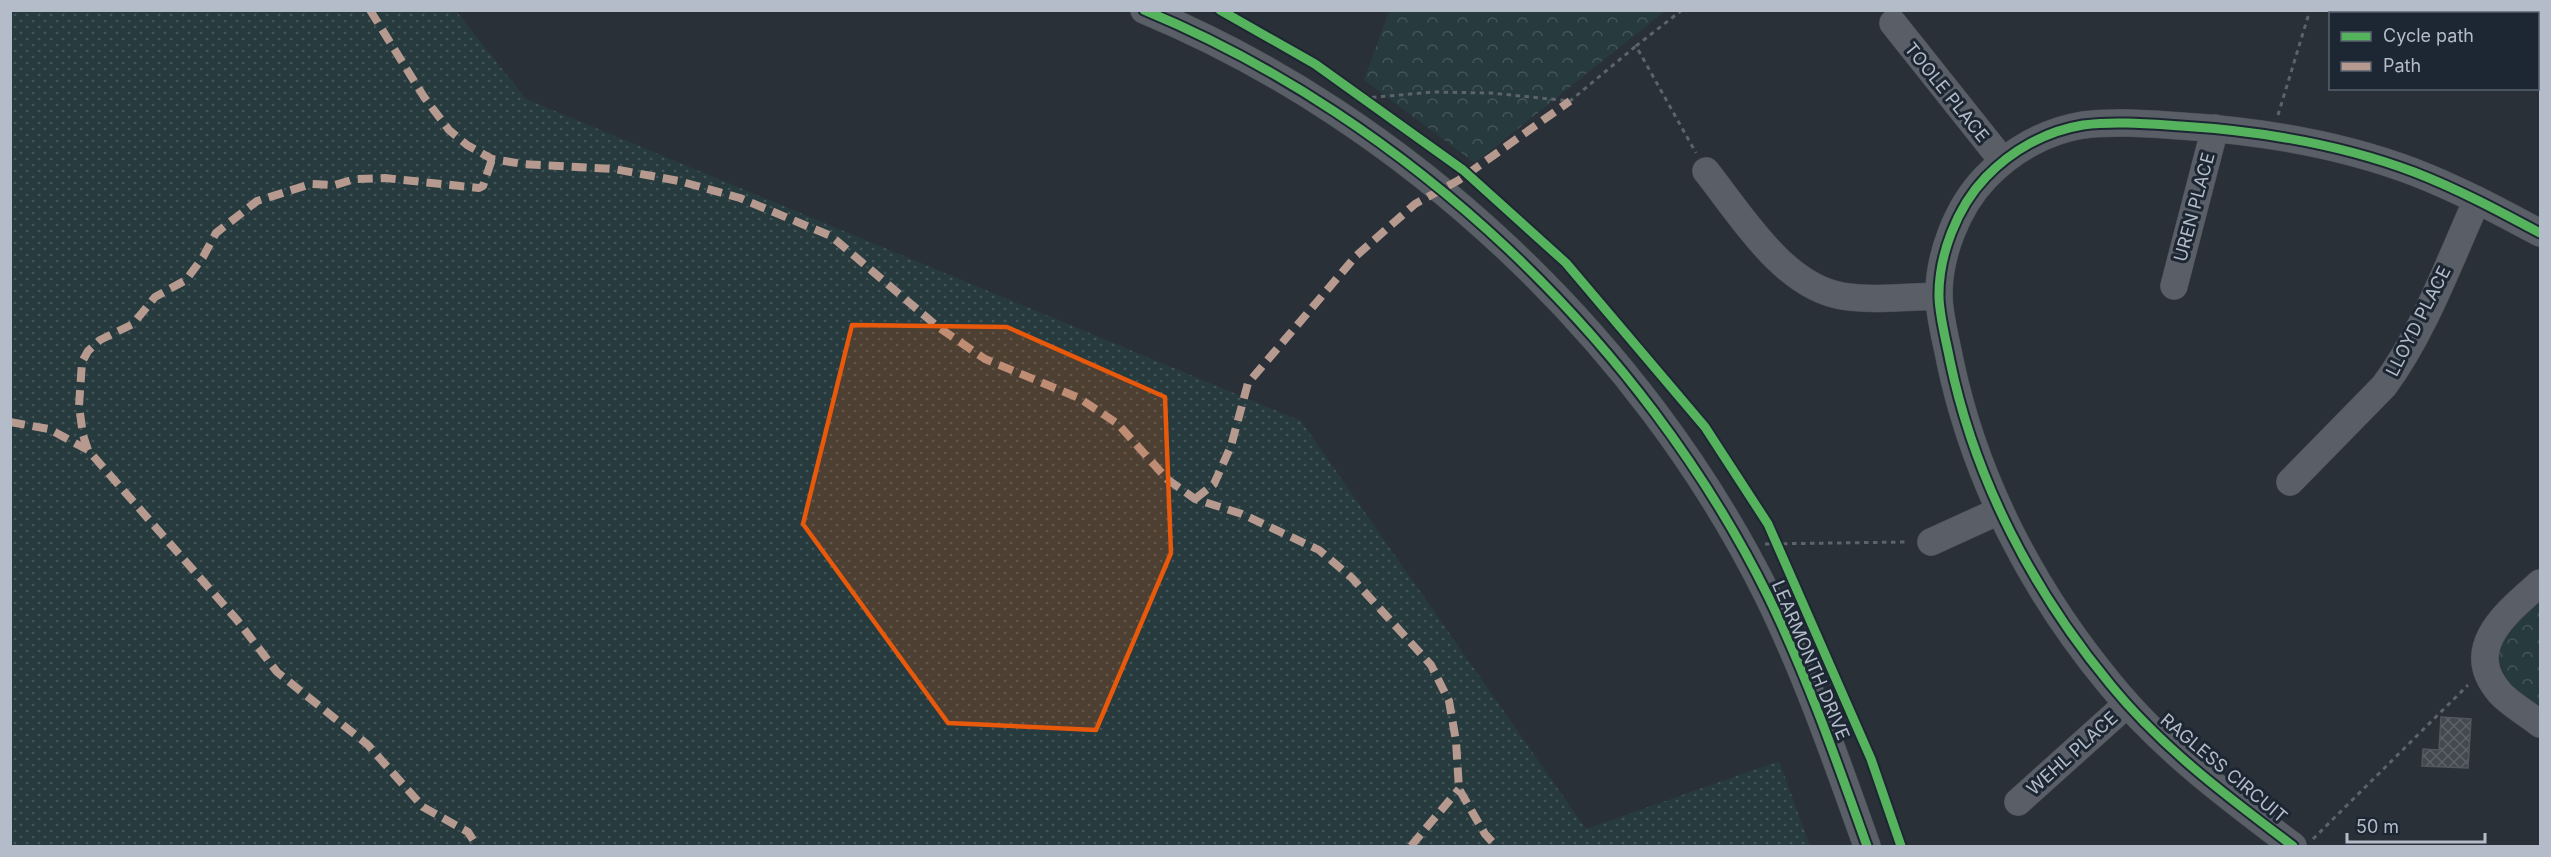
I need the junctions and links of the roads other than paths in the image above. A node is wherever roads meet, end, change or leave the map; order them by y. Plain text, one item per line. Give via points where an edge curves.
1 (1144, 10) edge
2 (1893, 23) dead end
3 (2215, 128) junction
4 (2002, 160) junction
5 (1706, 171) road end
6 (2477, 200) junction
7 (2541, 233) edge
8 (2174, 286) dead end
9 (1939, 296) junction
10 (2290, 482) dead end
11 (1999, 510) junction
12 (1931, 542) road end
13 (2541, 583) edge
14 (2127, 704) junction
15 (2541, 724) edge
16 (2018, 802) dead end
17 (2290, 844) edge
18 (1867, 846) edge

1 - 18 street, LEARMONTH DRIVE via 1286,82 1418,173 1494,235 1602,348 1705,486 1739,544 1783,630
2 - 4 street, TOOLE PLACE
3 - 4 street, RAGLESS CIRCUIT via 2084,125 2050,134
3 - 6 street, RAGLESS CIRCUIT via 2349,151 2414,172
3 - 8 street, UREN PLACE
4 - 9 street, RAGLESS CIRCUIT via 1977,187 1958,219 1945,256
5 - 9 street via 1769,250 1803,280 1842,296
6 - 7 street, RAGLESS CIRCUIT
6 - 10 street, LLOYD PLACE via 2395,372
9 - 11 street, RAGLESS CIRCUIT via 1955,385
11 - 12 street
11 - 14 street, RAGLESS CIRCUIT via 2057,613
13 - 15 street via 2494,627 2486,650 2492,682
14 - 16 street, WEHL PLACE
14 - 17 street, RAGLESS CIRCUIT via 2176,753

